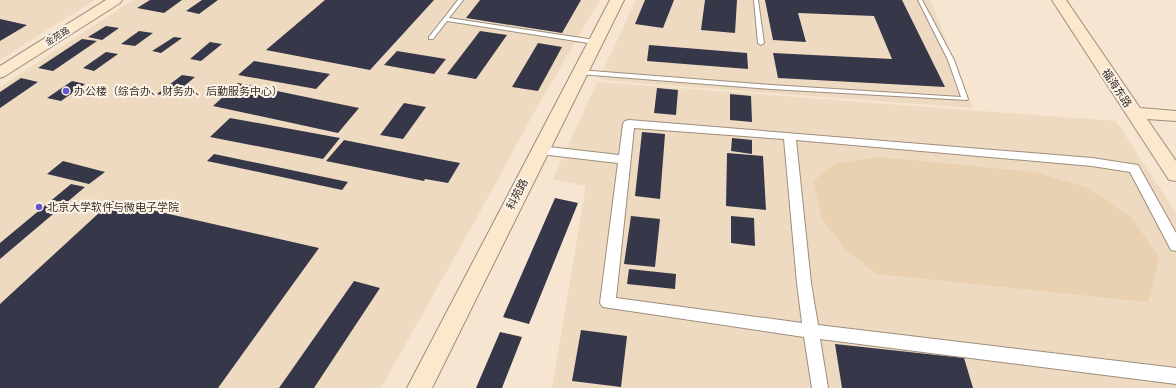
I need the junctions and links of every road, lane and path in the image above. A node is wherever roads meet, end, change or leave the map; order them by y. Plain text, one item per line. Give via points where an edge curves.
1 (115, 0) edge
2 (461, 0) edge
3 (617, 0) edge
4 (756, 0) edge
5 (920, 0) edge
6 (1059, 0) edge
7 (1070, 0) edge
8 (446, 19) junction
9 (431, 38) dead end
10 (595, 42) junction
11 (761, 43) dead end
12 (579, 72) junction
13 (0, 73) edge
14 (1142, 113) junction
15 (1176, 116) edge
16 (790, 136) junction
17 (540, 150) junction
18 (1176, 153) edge
19 (625, 160) junction
20 (1176, 175) edge
21 (1174, 240) edge
22 (811, 331) junction
23 (1176, 376) edge
24 (419, 388) edge
25 (820, 388) edge

1 - 13 street, 金苑路
2 - 8 lane
3 - 10 street, 科苑路
4 - 11 lane
5 - 12 lane via 951,60 965,99
6 - 14 street, 福海东路
7 - 14 street, 福海东路
8 - 9 lane
8 - 10 lane
10 - 12 street, 科苑路
12 - 17 street, 科苑路
14 - 15 street
14 - 18 street, 福海东路
14 - 20 street, 福海东路
16 - 19 street via 629,124
16 - 21 street via 1092,162 1134,168
16 - 22 street
17 - 19 street
17 - 24 street, 科苑路
19 - 22 street via 608,303
22 - 23 street
22 - 25 street

